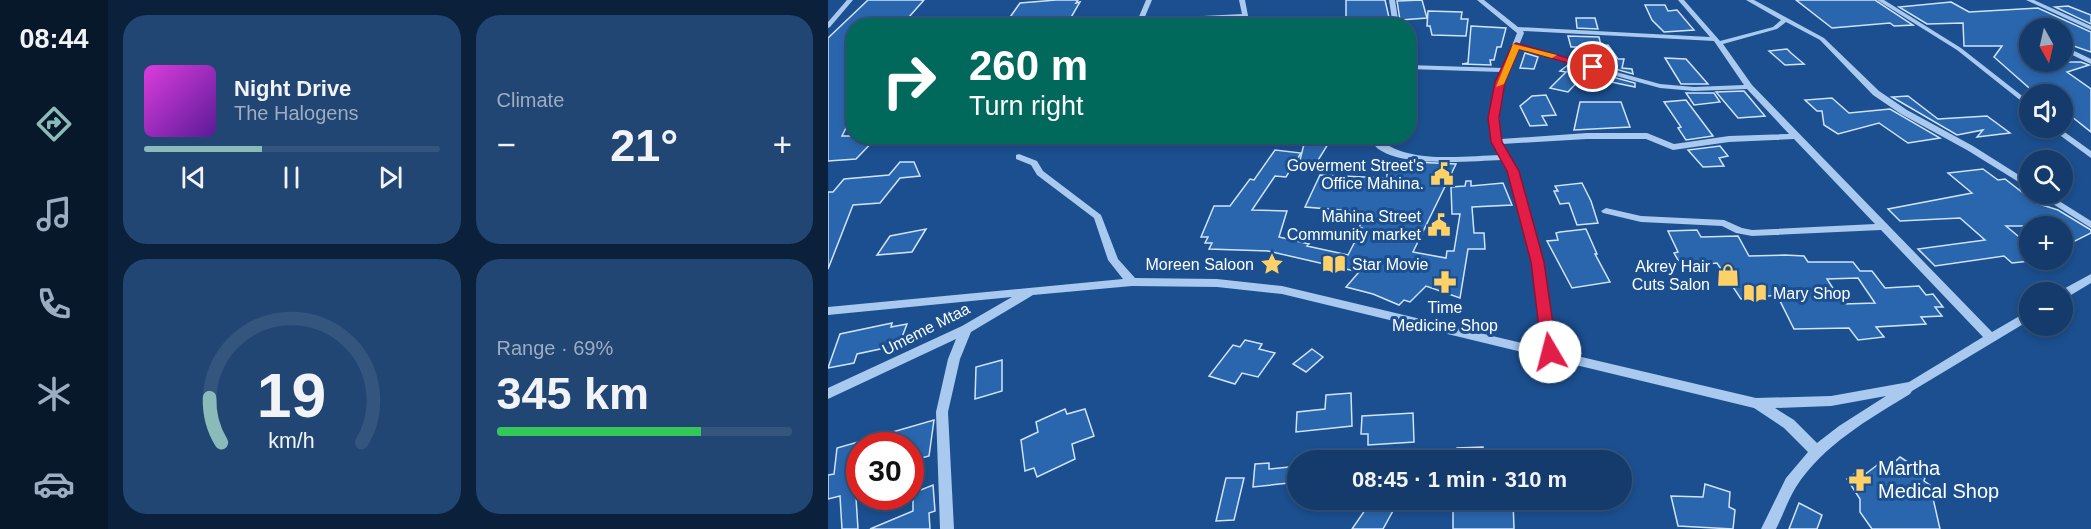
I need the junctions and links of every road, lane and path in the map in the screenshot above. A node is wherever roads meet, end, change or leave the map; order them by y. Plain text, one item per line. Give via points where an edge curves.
1 (850, 0) edge
2 (1149, 0) edge
3 (1242, 0) edge
4 (1392, 0) edge
5 (1480, 0) edge
6 (1681, 0) edge
7 (1749, 0) edge
8 (1880, 0) edge
9 (2029, 0) edge
10 (1246, 16) joint
11 (1141, 18) edge
12 (1204, 18) edge
13 (1395, 18) edge
14 (1786, 19) junction
15 (828, 26) edge
16 (2091, 28) edge
17 (1519, 29) junction
18 (1718, 41) junction
19 (1516, 46) junction
20 (2073, 53) edge
21 (2091, 62) edge
22 (1416, 67) edge
23 (1505, 70) junction
24 (1749, 87) junction
25 (2019, 97) edge
26 (1797, 136) junction
27 (2067, 138) edge
28 (1497, 142) junction
29 (1380, 144) edge
30 (1019, 156) dead end
31 (2091, 156) edge
32 (1504, 157) junction
33 (2019, 179) edge
34 (2058, 204) edge
35 (1606, 211) dead end
36 (2091, 225) edge
37 (1881, 226) junction
38 (2091, 278) edge
39 (1132, 282) junction
40 (1036, 289) junction
41 (2073, 289) edge
42 (828, 311) edge
43 (2019, 320) edge
44 (966, 329) junction
45 (1990, 337) junction
46 (1550, 352) junction
47 (1912, 386) junction
48 (828, 394) edge
49 (1756, 403) junction
50 (1817, 452) junction
51 (947, 529) edge
52 (1768, 529) edge

1 - 15 street
2 - 11 street
3 - 10 street
4 - 13 street
5 - 17 street
6 - 18 street
7 - 14 street
8 - 25 street via 1959,49
9 - 16 street
10 - 12 street
14 - 18 street via 1775,28
14 - 33 street via 1822,39 1876,93
17 - 18 street
17 - 19 street
18 - 24 street
19 - 23 street
19 - 24 street via 1660,86
20 - 21 street
22 - 23 street
23 - 28 street via 1494,118
24 - 26 street
26 - 28 street via 1729,139 1673,147 1647,136
26 - 37 street
27 - 31 street
28 - 32 street
29 - 32 street via 1400,155 1427,159
30 - 39 street via 1034,163 1040,173 1098,217 1113,260
32 - 46 street via 1513,171 1537,262
34 - 36 street
35 - 37 street via 1641,219 1724,222 1752,233
37 - 45 street
38 - 41 street
39 - 40 street
39 - 46 street via 1217,283 1282,290
40 - 42 street
40 - 44 street, Umeme Mtaa
43 - 45 street
44 - 48 street, Umeme Mtaa
44 - 51 street via 954,359 942,412
45 - 47 street
46 - 49 street
47 - 49 street via 1831,401
47 - 50 street
49 - 50 street via 1789,424
50 - 52 street via 1792,482

